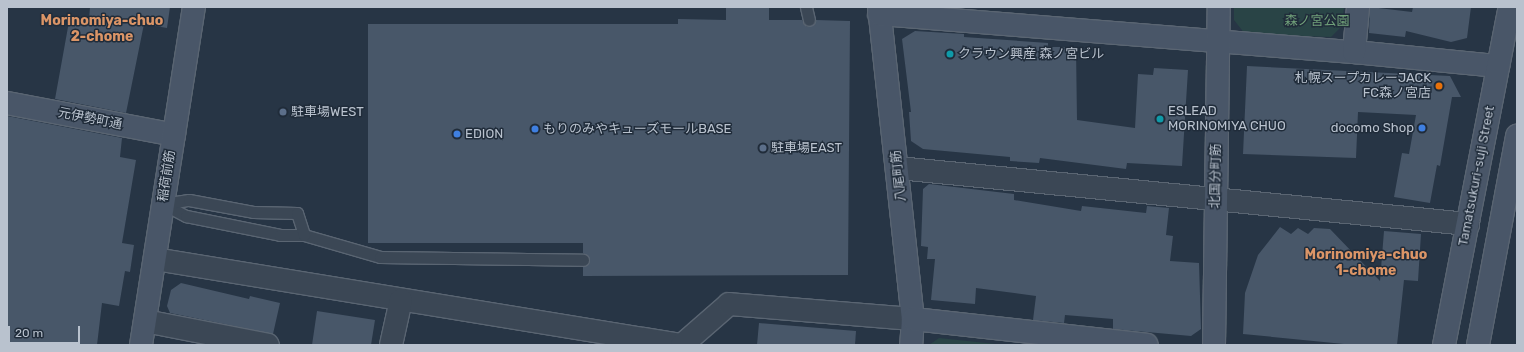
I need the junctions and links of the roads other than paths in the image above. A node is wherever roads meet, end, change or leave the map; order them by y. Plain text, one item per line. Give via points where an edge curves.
1 (194, 7) edge
2 (806, 7) edge
3 (1219, 7) edge
4 (1358, 7) edge
5 (1510, 7) edge
6 (879, 10) edge
7 (809, 20) dead end
8 (1218, 43) junction
9 (1354, 52) junction
10 (1498, 66) junction
11 (7, 103) edge
12 (174, 135) junction
13 (1517, 136) edge
14 (898, 168) junction
15 (1216, 200) junction
16 (163, 204) junction
17 (1468, 224) junction
18 (304, 236) junction
19 (154, 259) junction
20 (583, 260) dead end
21 (401, 300) junction
22 (913, 319) junction
23 (145, 321) junction
24 (141, 345) edge
25 (268, 345) edge
26 (391, 345) edge
27 (681, 345) edge
28 (911, 345) edge
29 (1147, 345) edge
30 (1214, 345) edge
31 (1444, 345) edge
32 (1478, 345) edge

1 - 12 street, 稲荷前筋
2 - 7 lane
3 - 8 street, 北国分町筋
4 - 9 street
5 - 10 street, Tamatsukuri-suji Street
6 - 8 street
6 - 14 street, 八尾町筋
8 - 9 street
8 - 15 street, 北国分町筋
9 - 10 street
10 - 17 street, Tamatsukuri-suji Street
11 - 12 street, 元伊勢町通
12 - 16 street, 稲荷前筋
13 - 32 street
14 - 15 street
14 - 22 street, 八尾町筋
15 - 17 street
15 - 30 street, 北国分町筋
16 - 18 lane via 186,216 280,235
16 - 18 lane via 189,200 253,212 297,213
16 - 19 street, 稲荷前筋
17 - 31 street, Tamatsukuri-suji Street
18 - 20 lane via 380,257
19 - 21 street
19 - 23 street, 稲荷前筋
21 - 26 street
21 - 27 street
22 - 27 street via 729,304
22 - 28 street, 八尾町筋
22 - 29 street
23 - 24 street, 稲荷前筋
23 - 25 street

